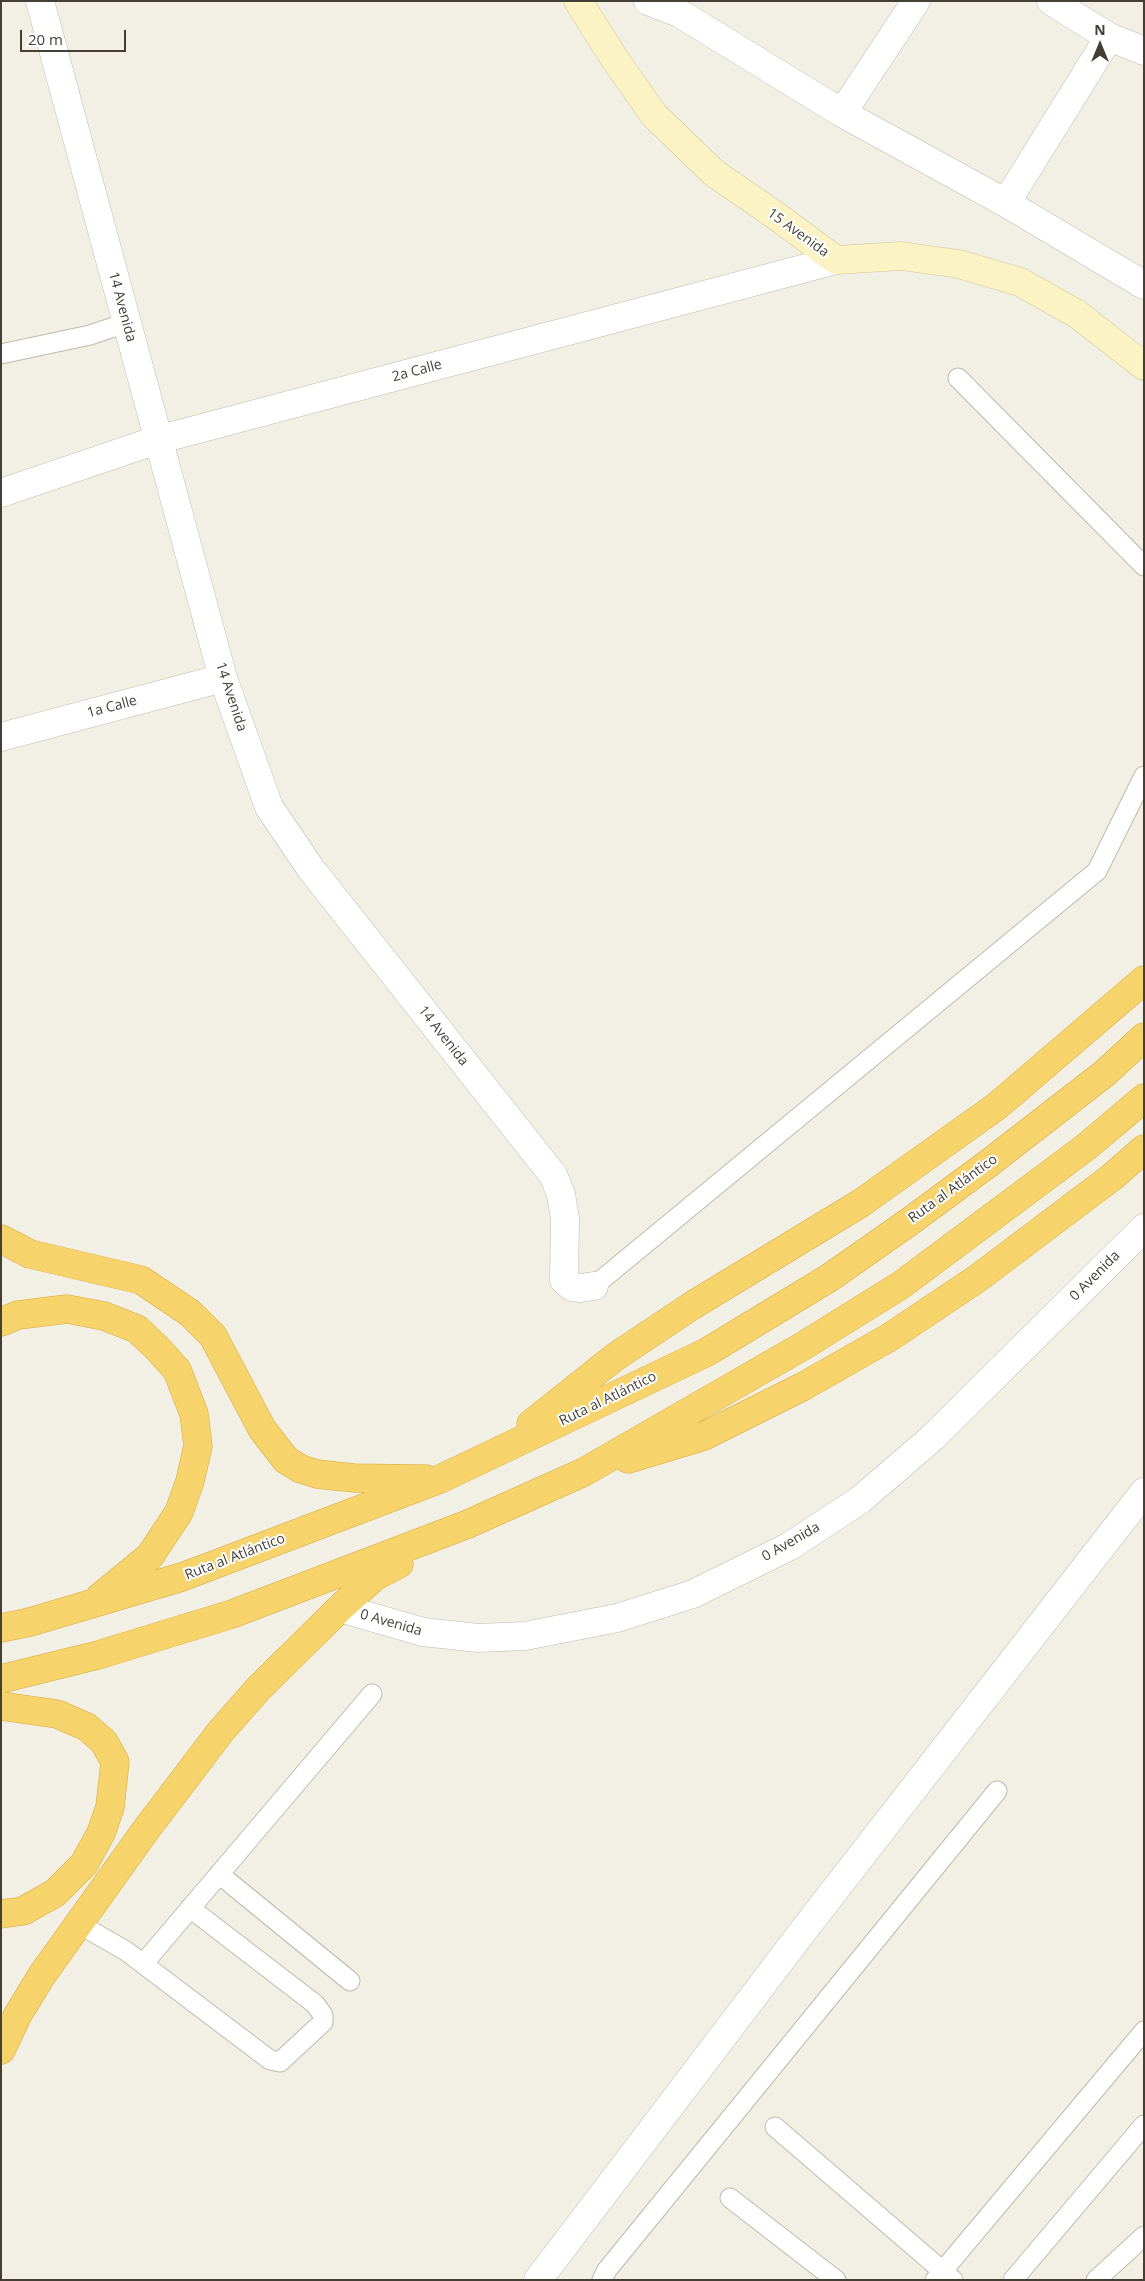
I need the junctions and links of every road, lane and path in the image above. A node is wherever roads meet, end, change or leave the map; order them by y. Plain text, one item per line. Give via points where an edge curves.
1 (40, 1) edge
2 (578, 1) edge
3 (648, 1) edge
4 (916, 1) edge
5 (1051, 1) edge
6 (683, 7) edge
7 (1109, 37) junction
8 (1144, 51) edge
9 (842, 113) junction
10 (1006, 204) junction
11 (836, 260) junction
12 (1144, 285) edge
13 (126, 323) junction
14 (1, 354) edge
15 (1144, 366) edge
16 (958, 378) dead end
17 (157, 440) junction
18 (1, 493) edge
19 (1144, 566) edge
20 (224, 678) junction
21 (1, 737) edge
22 (1144, 776) edge
23 (1144, 980) edge
24 (1144, 1037) edge
25 (1144, 1098) edge
26 (1144, 1148) edge
27 (1144, 1228) edge
28 (1, 1239) edge
29 (594, 1286) joint
30 (1, 1322) edge
31 (494, 1454) junction
32 (584, 1472) junction
33 (440, 1479) junction
34 (1144, 1492) edge
35 (468, 1524) junction
36 (91, 1604) junction
37 (340, 1608) junction
38 (1, 1628) edge
39 (1, 1679) edge
40 (372, 1694) dead end
41 (1, 1706) edge
42 (997, 1791) dead end
43 (220, 1874) junction
44 (190, 1908) junction
45 (1, 1914) edge
46 (79, 1924) junction
47 (143, 1964) junction
48 (350, 1981) dead end
49 (1144, 2031) edge
50 (1, 2050) edge
51 (1144, 2125) edge
52 (776, 2127) dead end
53 (730, 2198) dead end
54 (1144, 2236) edge
55 (609, 2276) edge
56 (943, 2277) edge
57 (538, 2280) edge
58 (836, 2280) edge
59 (1014, 2280) edge
60 (1096, 2280) edge

1 - 13 street, 14 Avenida
2 - 11 street, 15 Avenida via 654,114 714,173
3 - 6 street
4 - 9 street
5 - 7 street
6 - 9 street
7 - 8 street
7 - 10 street
9 - 10 street
10 - 12 street
11 - 15 street, 15 Avenida via 901,256 959,264 1020,282 1077,314
11 - 17 street, 2a Calle
13 - 14 lane
13 - 17 street, 14 Avenida
16 - 19 lane
17 - 18 street, 2a Calle
17 - 20 street, 14 Avenida
20 - 21 street, 1a Calle
20 - 29 street, 14 Avenida via 269,807 311,869 553,1175 561,1194 565,1219 564,1280 572,1287
22 - 29 lane via 1097,870
23 - 31 highway via 997,1106 861,1204 693,1305 615,1357
24 - 31 highway, Ruta al Atlántico via 1105,1073 989,1163 829,1278 706,1352
25 - 32 highway via 1086,1147 901,1285 803,1346
26 - 32 highway via 978,1278 882,1342 704,1436
27 - 37 street, 0 Avenida via 951,1420 860,1500 790,1546 694,1594 617,1618 525,1636 478,1638 423,1632
28 - 33 highway via 30,1254 141,1280 190,1313 213,1336 262,1429 286,1460 318,1474 354,1478
30 - 36 highway via 18,1315 67,1309 104,1316 137,1329 177,1370 194,1414 198,1446 179,1512 150,1556
31 - 33 highway, Ruta al Atlántico
32 - 35 highway
33 - 36 highway, Ruta al Atlántico via 182,1577
34 - 57 street via 809,1923
35 - 37 highway via 374,1577
35 - 39 highway via 232,1614 98,1655
36 - 38 highway, Ruta al Atlántico
37 - 46 highway via 258,1689 221,1731
40 - 43 lane
41 - 45 highway via 57,1714 87,1727 104,1742 115,1762 110,1807 84,1864 55,1893 24,1911
42 - 55 lane
43 - 44 lane
43 - 48 lane
44 - 47 lane
44 - 47 lane via 315,2004 323,2015 323,2022 280,2062 275,2062
46 - 47 lane
46 - 50 highway via 37,1983
49 - 56 lane
51 - 59 lane
52 - 56 lane
53 - 58 lane
54 - 60 lane

